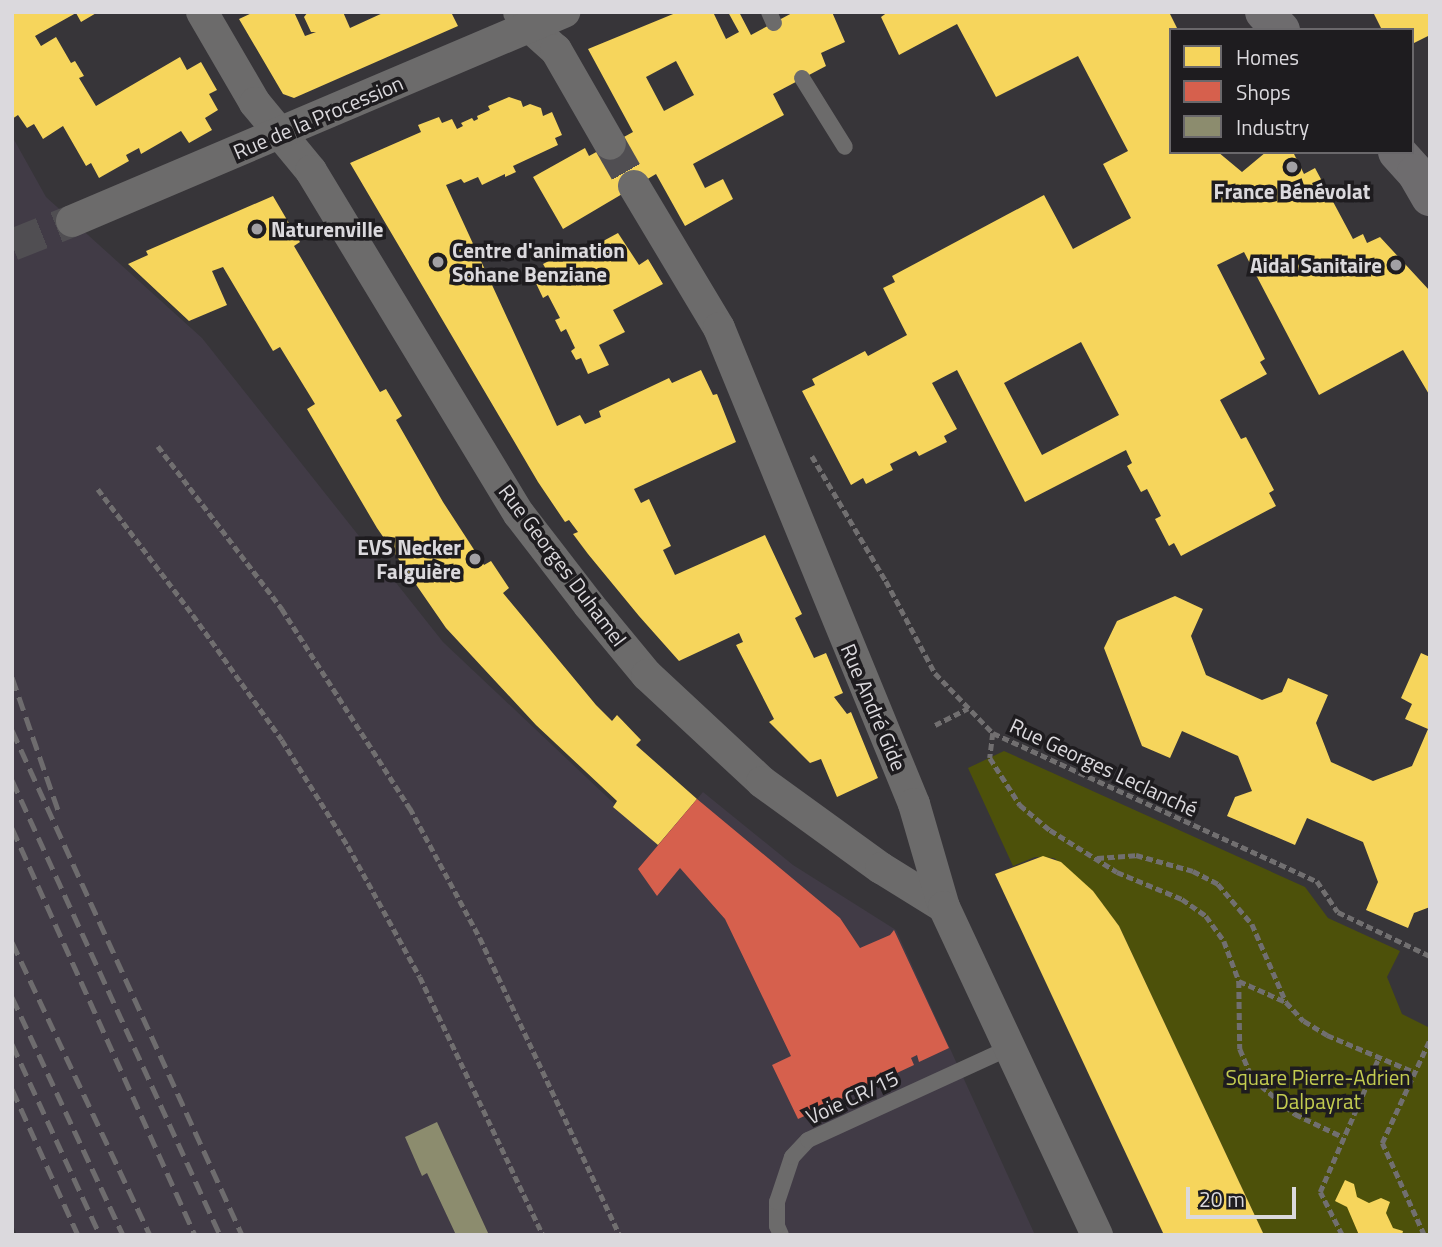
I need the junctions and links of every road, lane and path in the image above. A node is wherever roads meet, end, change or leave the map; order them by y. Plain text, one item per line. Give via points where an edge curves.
1 (202, 12) edge
2 (564, 12) edge
3 (1264, 12) edge
4 (524, 19) edge
5 (1278, 28) edge
6 (802, 78) dead end
7 (282, 133) junction
8 (610, 145) tunnel mouth
9 (845, 147) dead end
10 (634, 186) tunnel mouth
11 (72, 221) tunnel mouth
12 (158, 446) dead end
13 (810, 453) dead end
14 (98, 489) dead end
15 (968, 708) junction
16 (935, 725) dead end
17 (993, 733) junction
18 (1096, 858) junction
19 (944, 907) junction
20 (1430, 956) edge
21 (1239, 981) junction
22 (1286, 1002) junction
23 (1430, 1038) edge
24 (1009, 1048) junction
25 (1379, 1057) junction
26 (1414, 1072) junction
27 (1343, 1137) junction
28 (542, 1235) edge
29 (620, 1235) edge
30 (781, 1235) edge
31 (1097, 1235) edge
32 (1342, 1235) edge
33 (1424, 1235) edge

1 - 7 street, Rue Georges Duhamel via 255,103
2 - 4 street, Rue de la Procession
3 - 5 street
4 - 7 street, Rue de la Procession
4 - 8 street via 555,50
6 - 9 lane
7 - 11 street, Rue de la Procession
7 - 19 street, Rue Georges Duhamel via 311,171 519,513 647,675 762,782 881,868
10 - 19 street, Rue André Gide via 719,328 914,804
12 - 29 path via 282,609 410,808 480,938
13 - 15 path, Rue Georges Leclanché via 935,673
14 - 28 path via 282,740 348,846 420,977
15 - 16 path
15 - 17 path, Rue Georges Leclanché
17 - 18 path via 990,758 1020,806
17 - 20 path, Rue Georges Leclanché via 1317,881 1338,912
18 - 21 path via 1182,899 1206,916 1224,941
18 - 22 path via 1136,855 1193,871 1218,884 1252,924
19 - 24 street, Rue André Gide
21 - 22 path
21 - 27 path via 1240,1049 1253,1079 1295,1114
22 - 25 path via 1304,1021 1327,1035
23 - 26 path
24 - 30 lane, Voie CR/15 via 808,1140 792,1157 777,1202
24 - 31 street, Rue André Gide
25 - 26 path
25 - 27 path
26 - 33 path via 1382,1143
27 - 32 path via 1320,1192

